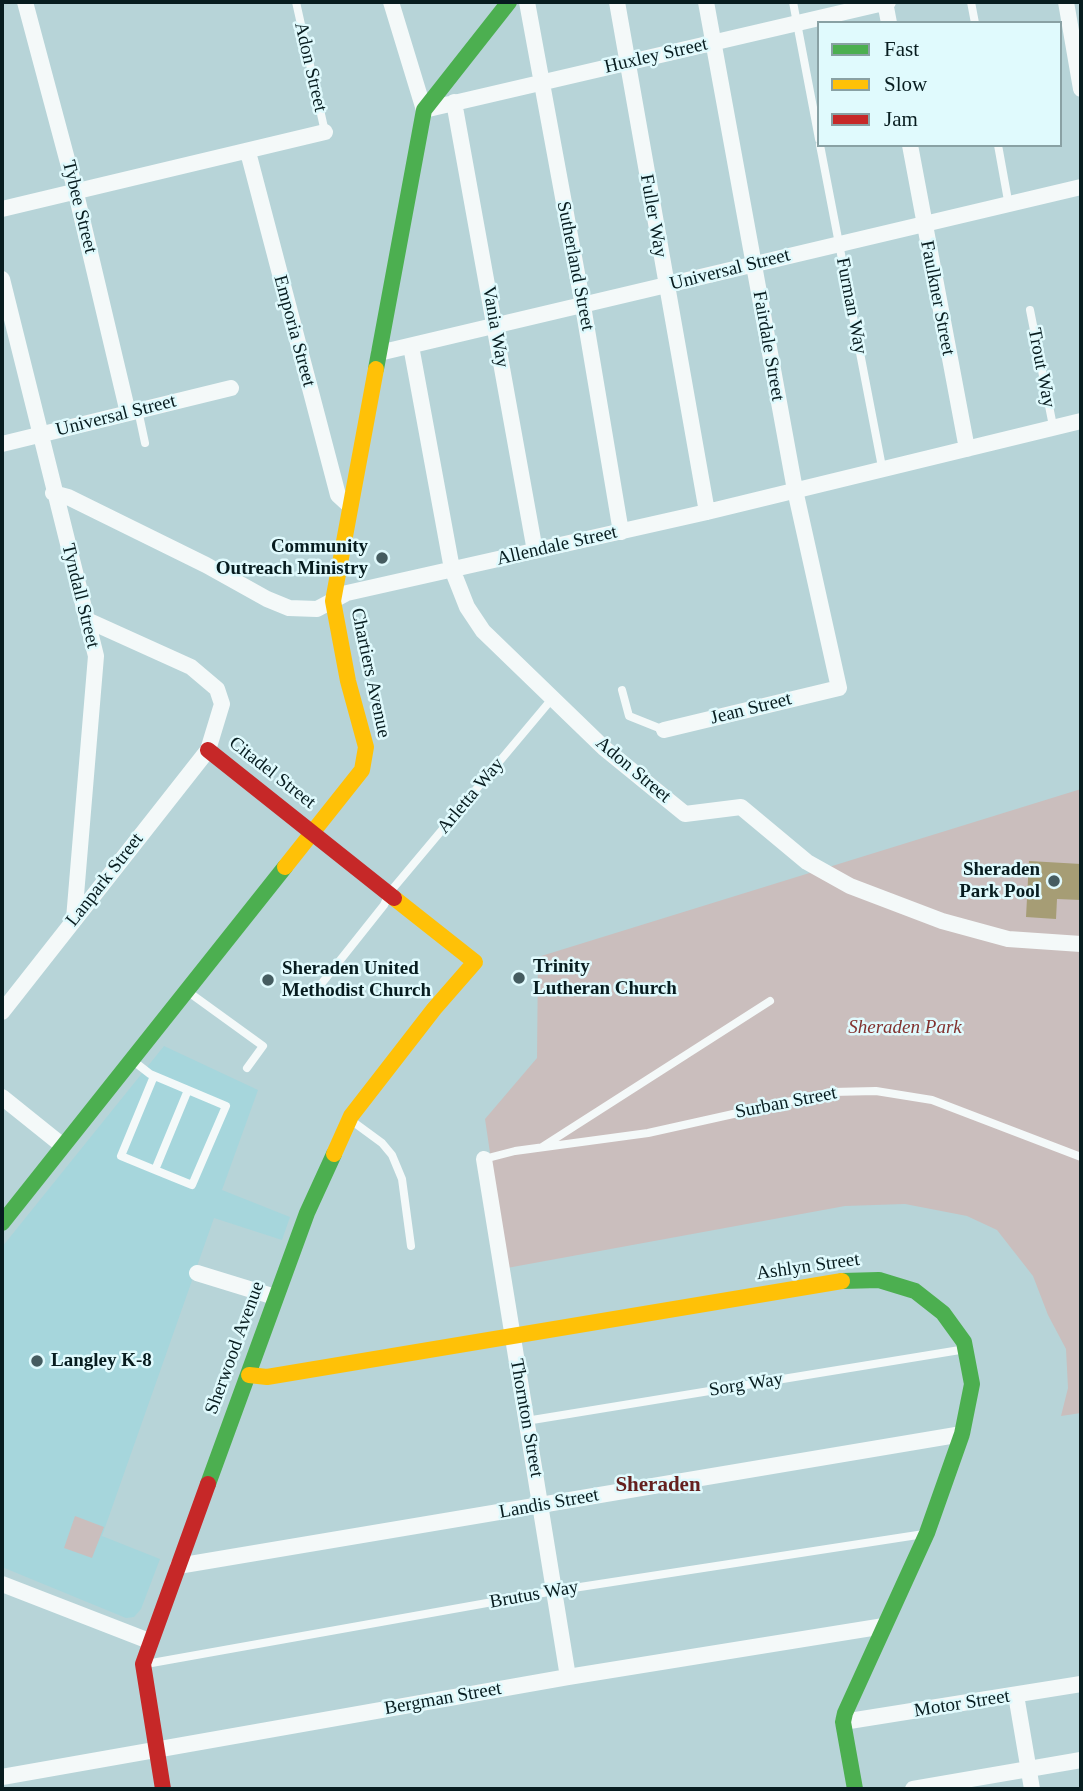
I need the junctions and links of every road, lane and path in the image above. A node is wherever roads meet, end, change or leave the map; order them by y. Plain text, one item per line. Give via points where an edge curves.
1 (24, 2) edge
2 (296, 2) edge
3 (391, 2) edge
4 (509, 2) edge
5 (527, 2) edge
6 (617, 2) edge
7 (706, 2) edge
8 (793, 2) edge
9 (886, 2) edge
10 (971, 2) edge
11 (1066, 2) edge
12 (889, 21) edge
13 (975, 21) edge
14 (797, 24) junction
15 (712, 43) junction
16 (628, 62) junction
17 (541, 83) junction
18 (1081, 89) edge
19 (454, 102) junction
20 (424, 110) junction
21 (817, 129) edge
22 (325, 132) joint
23 (820, 147) edge
24 (910, 147) edge
25 (998, 147) edge
26 (248, 152) junction
27 (1081, 187) edge
28 (75, 189) junction
29 (1009, 206) junction
30 (2, 209) edge
31 (923, 223) junction
32 (839, 244) junction
33 (754, 265) junction
34 (2, 279) edge
35 (665, 286) junction
36 (583, 306) junction
37 (1030, 310) dead end
38 (494, 325) junction
39 (411, 346) junction
40 (379, 353) junction
41 (231, 388) dead end
42 (133, 411) junction
43 (1081, 421) edge
44 (1053, 426) junction
45 (39, 435) junction
46 (145, 443) dead end
47 (2, 444) edge
48 (967, 449) junction
49 (883, 467) junction
50 (795, 490) junction
51 (53, 493) junction
52 (349, 505) junction
53 (707, 512) junction
54 (621, 532) junction
55 (535, 551) junction
56 (452, 569) junction
57 (332, 601) junction
58 (87, 620) junction
59 (839, 688) joint
60 (622, 690) dead end
61 (551, 700) junction
62 (664, 730) joint
63 (208, 750) junction
64 (313, 831) junction
65 (390, 892) junction
66 (74, 919) junction
67 (1081, 944) edge
68 (475, 962) joint
69 (322, 984) dead end
70 (187, 991) junction
71 (770, 1001) dead end
72 (2, 1012) edge
73 (132, 1060) junction
74 (247, 1068) dead end
75 (155, 1076) junction
76 (188, 1090) junction
77 (2, 1097) edge
78 (349, 1119) junction
79 (63, 1146) junction
80 (539, 1148) junction
81 (1081, 1157) edge
82 (484, 1159) joint
83 (155, 1170) junction
84 (2, 1223) edge
85 (411, 1246) dead end
86 (197, 1273) dead end
87 (275, 1297) junction
88 (512, 1337) junction
89 (966, 1349) junction
90 (250, 1375) junction
91 (526, 1420) junction
92 (962, 1434) junction
93 (541, 1506) junction
94 (927, 1534) junction
95 (177, 1566) junction
96 (2, 1584) edge
97 (554, 1591) junction
98 (884, 1626) junction
99 (149, 1641) junction
100 (143, 1664) junction
101 (568, 1677) junction
102 (1081, 1684) edge
103 (1016, 1695) junction
104 (843, 1722) junction
105 (158, 1750) junction
106 (1081, 1760) edge
107 (1028, 1768) junction
108 (2, 1777) edge
109 (941, 1787) edge
110 (163, 1789) edge
111 (855, 1789) edge
112 (913, 1789) edge
113 (1032, 1789) edge

1 - 28 street, Tybee Street
2 - 22 lane, Adon Street
3 - 20 street
4 - 20 street, Chartiers Avenue
5 - 17 street, Sutherland Street
6 - 16 street, Fuller Way
7 - 15 street, Fairdale Street
8 - 14 lane
9 - 12 street
9 - 14 street, Huxley Street
10 - 13 lane
11 - 18 street
14 - 15 street, Huxley Street
14 - 21 lane
15 - 16 street, Huxley Street
15 - 33 street, Fairdale Street
16 - 17 street, Huxley Street
16 - 35 street, Fuller Way
17 - 19 street, Huxley Street
17 - 36 street, Sutherland Street
19 - 20 street, Huxley Street
19 - 38 street, Vania Way
20 - 40 street, Chartiers Avenue
22 - 26 street
23 - 32 lane, Furman Way
24 - 31 street, Faulkner Street
25 - 29 lane
26 - 28 street
26 - 52 street, Emporia Street via 338,495
27 - 29 street, Universal Street
28 - 30 street
28 - 42 street, Tybee Street
29 - 31 street, Universal Street
31 - 32 street, Universal Street
31 - 48 street, Faulkner Street
32 - 33 street, Universal Street
32 - 49 lane, Furman Way
33 - 35 street, Universal Street
33 - 50 street, Fairdale Street
34 - 45 street, Tyndall Street
35 - 36 street, Universal Street
35 - 53 street, Fuller Way
36 - 38 street, Universal Street
36 - 54 street, Sutherland Street
37 - 44 lane, Trout Way
38 - 39 street, Universal Street
38 - 55 street, Vania Way
39 - 40 street, Universal Street
39 - 56 street, Adon Street
40 - 52 street, Chartiers Avenue
41 - 42 street, Universal Street
42 - 45 street, Universal Street
42 - 46 lane, Tybee Street
43 - 44 street, Allendale Street
44 - 48 street, Allendale Street
45 - 47 street, Universal Street
45 - 51 street, Tyndall Street
48 - 49 street, Allendale Street
49 - 50 street, Allendale Street
50 - 53 street, Allendale Street
50 - 59 street, Fairdale Street
51 - 57 street, Allendale Street via 289,608 317,609
51 - 58 street, Tyndall Street
52 - 57 street, Chartiers Avenue
53 - 54 street, Allendale Street
54 - 55 street, Allendale Street
55 - 56 street, Allendale Street
56 - 57 street, Allendale Street via 347,593
56 - 61 street, Adon Street via 467,607 483,631
57 - 64 street, Chartiers Avenue via 366,747 362,770
58 - 63 street, Citadel Street via 191,667 217,689 222,704
58 - 66 street, Tyndall Street via 96,656
59 - 62 street, Jean Street
60 - 62 lane via 629,716
61 - 65 lane, Arletta Way
61 - 67 street, Adon Street via 685,814 741,807 807,862 849,886 942,921 1008,939
63 - 64 street, Citadel Street
63 - 66 street, Lanpark Street
64 - 65 street, Citadel Street
64 - 70 street, Chartiers Avenue
65 - 68 street, Citadel Street
65 - 69 lane, Arletta Way
66 - 72 street, Lanpark Street
68 - 78 street, Sherwood Avenue
70 - 73 street, Chartiers Avenue
70 - 74 lane via 263,1046
71 - 80 lane
73 - 75 lane
73 - 79 street, Chartiers Avenue
75 - 76 lane
75 - 83 lane via 121,1156
76 - 83 lane
76 - 83 lane via 226,1106 192,1185
77 - 79 street
78 - 85 lane via 392,1155 402,1179
78 - 87 street, Sherwood Avenue
79 - 84 street, Chartiers Avenue
80 - 81 lane, Surban Street via 648,1133 832,1092 876,1090 932,1100
80 - 82 lane, Surban Street
82 - 88 street, Thornton Street
86 - 87 street
87 - 90 street, Sherwood Avenue
88 - 89 street, Ashlyn Street via 867,1279 907,1287 922,1296 954,1327
88 - 90 street, Ashlyn Street via 267,1377
88 - 91 street, Thornton Street
89 - 91 lane, Sorg Way
89 - 92 street, Ashlyn Street via 972,1384
90 - 95 street, Sherwood Avenue
91 - 93 street, Thornton Street
92 - 93 street, Landis Street
92 - 94 street, Ashlyn Street
93 - 95 street, Landis Street
93 - 97 street, Thornton Street
94 - 97 lane, Brutus Way
94 - 98 street, Ashlyn Street
95 - 99 street, Sherwood Avenue
96 - 99 street
97 - 100 lane, Brutus Way
97 - 101 street, Thornton Street
98 - 101 street, Bergman Street
98 - 104 street, Ashlyn Street
99 - 100 street, Sherwood Avenue
100 - 105 street, Sherwood Avenue
101 - 105 street, Bergman Street
102 - 103 street, Motor Street
103 - 104 street, Motor Street
103 - 107 street
104 - 111 street
105 - 108 street, Bergman Street
105 - 110 street, Sherwood Avenue
106 - 107 street
107 - 109 street
107 - 113 street
109 - 112 street

